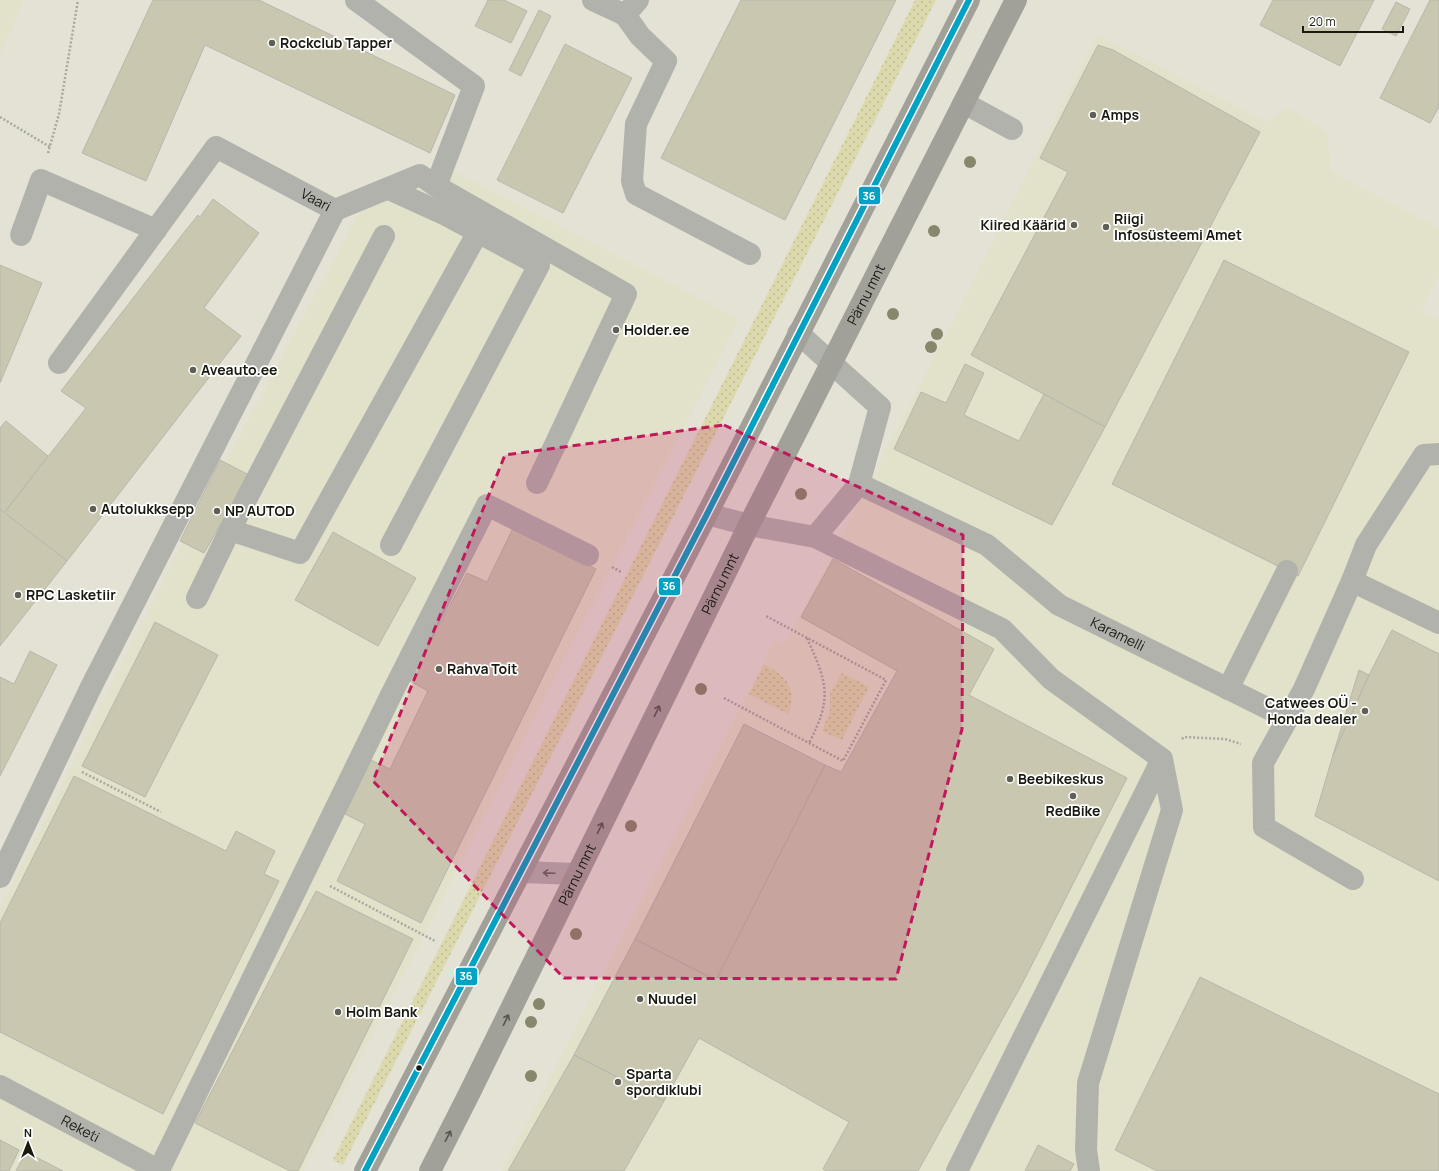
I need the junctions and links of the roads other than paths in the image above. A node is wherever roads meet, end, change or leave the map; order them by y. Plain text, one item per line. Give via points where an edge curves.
1 (356, 0) edge
2 (593, 0) edge
3 (969, 0) edge
4 (1016, 0) edge
5 (631, 7) edge
6 (964, 103) junction
7 (1012, 129) dead end
8 (428, 180) junction
9 (389, 189) junction
10 (336, 210) junction
11 (156, 230) junction
12 (478, 232) junction
13 (21, 235) dead end
14 (384, 236) dead end
15 (750, 254) dead end
16 (798, 333) junction
17 (59, 363) dead end
18 (830, 363) junction
19 (1439, 454) edge
20 (536, 483) dead end
21 (859, 484) junction
22 (707, 514) junction
23 (749, 525) junction
24 (230, 530) junction
25 (815, 537) junction
26 (391, 546) dead end
27 (588, 555) dead end
28 (1286, 571) dead end
29 (1352, 581) junction
30 (197, 598) dead end
31 (1439, 623) edge
32 (1228, 689) junction
33 (1287, 718) junction
34 (1162, 759) junction
35 (521, 872) junction
36 (577, 874) junction
37 (0, 877) edge
38 (1353, 879) dead end
39 (0, 1086) edge
40 (160, 1171) edge
41 (366, 1171) edge
42 (430, 1171) edge
43 (957, 1171) edge
44 (1089, 1171) edge

1 - 8 street via 474,86
2 - 5 street
3 - 16 main road
4 - 6 main road, Pärnu mnt
5 - 15 street via 640,36 666,62 636,124 632,181 636,194
6 - 7 street
6 - 18 main road, Pärnu mnt
8 - 9 street, Vaari
8 - 20 street via 626,294
9 - 10 street, Vaari
9 - 12 street
10 - 11 street, Vaari via 216,147
10 - 37 street via 98,673
11 - 13 street via 41,180
11 - 17 street
12 - 24 street via 300,553
12 - 26 street via 539,265
14 - 24 street
16 - 18 street
16 - 22 main road
18 - 21 street via 880,407
18 - 23 main road, Pärnu mnt
19 - 29 street via 1424,455 1366,545
21 - 25 street
21 - 32 street, Karamelli via 987,546 1059,604
22 - 23 street
22 - 35 main road
23 - 25 street
36 -> 23 main road, Pärnu mnt
24 - 30 street
25 - 34 street via 1002,629 1050,679
27 - 40 street via 487,505 304,873
28 - 32 street
29 - 31 street
29 - 33 street via 1304,689
32 - 33 street, Karamelli
33 - 38 street via 1263,763 1264,827
34 - 43 street
34 - 44 street via 1172,810 1088,1083 1086,1150
36 -> 35 street
35 - 41 main road
42 -> 36 main road, Pärnu mnt
39 - 40 street, Reketi

